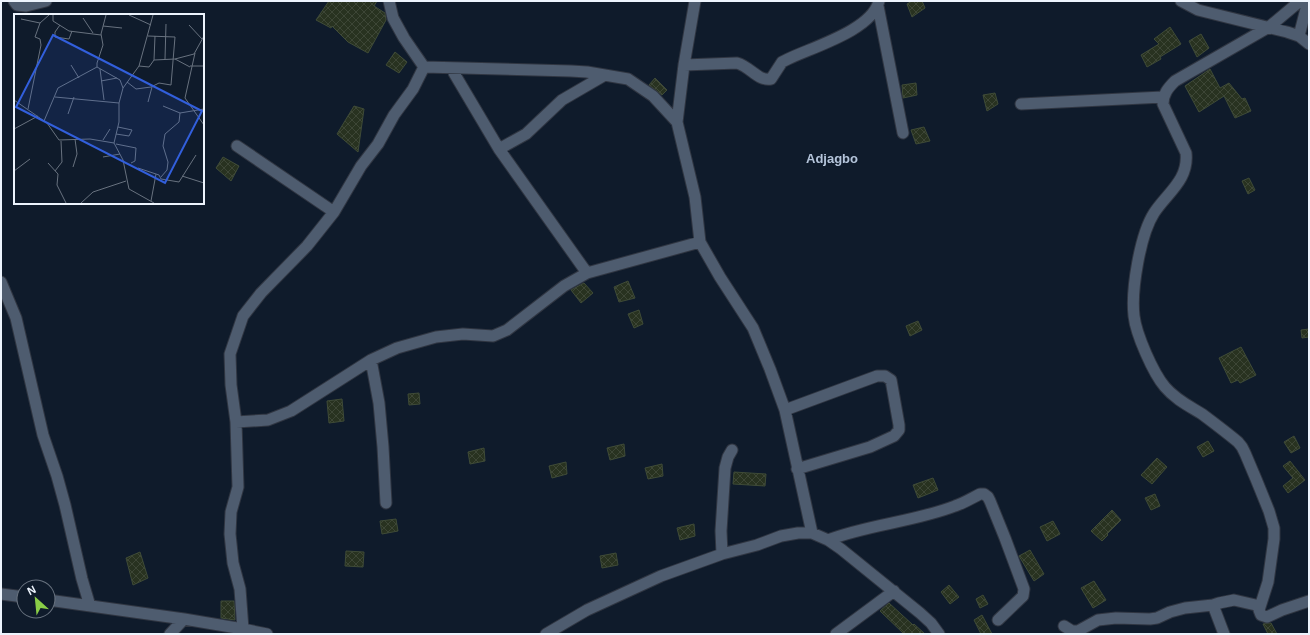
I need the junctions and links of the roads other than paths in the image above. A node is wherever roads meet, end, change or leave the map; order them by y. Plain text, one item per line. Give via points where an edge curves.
1 (14, 1) edge
2 (46, 1) edge
3 (390, 1) edge
4 (695, 1) edge
5 (1181, 1) edge
6 (1300, 1) edge
7 (1308, 1) edge
8 (878, 4) edge
9 (1269, 27) junction
10 (1299, 36) junction
11 (1309, 44) edge
12 (684, 65) junction
13 (424, 67) junction
14 (451, 68) junction
15 (605, 75) junction
16 (1163, 97) junction
17 (1021, 104) dead end
18 (677, 122) junction
19 (903, 133) dead end
20 (237, 146) dead end
21 (499, 149) junction
22 (334, 212) junction
23 (700, 242) junction
24 (587, 273) junction
25 (1, 282) edge
26 (371, 360) junction
27 (785, 410) junction
28 (236, 422) junction
29 (732, 450) dead end
30 (797, 469) junction
31 (386, 503) dead end
32 (812, 533) junction
33 (828, 540) junction
34 (722, 554) junction
35 (894, 592) junction
36 (1, 594) edge
37 (16, 596) edge
38 (56, 601) edge
39 (1309, 601) edge
40 (90, 606) junction
41 (1213, 606) junction
42 (1260, 606) junction
43 (184, 619) junction
44 (998, 620) dead end
45 (1064, 626) dead end
46 (243, 629) junction
47 (170, 634) edge
48 (267, 634) edge
49 (546, 634) edge
50 (836, 634) edge
51 (939, 634) edge
52 (1224, 634) edge

1 - 2 street via 18,5 26,6
3 - 13 street via 393,18
4 - 12 street
5 - 9 street via 1198,10
6 - 9 street
7 - 10 street
8 - 12 street via 872,15 855,28 782,62 771,79 760,78 737,63
8 - 19 street
9 - 10 street
9 - 16 street via 1175,81
10 - 11 street
12 - 18 street
13 - 14 street
13 - 22 street via 413,89 361,166
14 - 15 street via 571,71
14 - 21 street
15 - 18 street via 628,79 653,96
15 - 21 street via 562,100 526,134
16 - 17 street
16 - 42 street via 1163,104 1186,153 1187,162 1178,184 1154,213 1146,229 1134,295 1135,318 1145,351 1165,387 1230,436 1245,453 1274,528 1268,582
18 - 23 street via 695,197
20 - 22 street
21 - 24 street
22 - 28 street via 307,246 261,293 243,316 230,354
23 - 24 street
23 - 27 street via 753,328
24 - 26 street via 564,286 507,330 493,336 463,334 436,337 397,348
25 - 40 street via 18,323 43,435 65,504
26 - 28 street via 291,411 268,420
26 - 31 street via 379,403
27 - 30 street
27 - 30 street via 877,376 885,376 891,380 899,425 899,430 894,436 870,447
28 - 46 street via 238,486 231,512 230,534 233,563 240,589
29 - 34 street via 725,468
30 - 32 street
32 - 33 street
32 - 34 street via 781,536
33 - 35 street
33 - 44 street via 873,526 931,514 984,494 990,501 1024,589 1023,596
34 - 49 street via 625,592
35 - 50 street
35 - 51 street via 931,623
36 - 37 street
38 - 40 street
39 - 42 street via 1267,617 1261,615
40 - 43 street
41 - 42 street via 1234,600
41 - 45 street via 1185,608 1150,620 1098,620 1078,631 1072,631
41 - 52 street
43 - 46 street
43 - 47 street
46 - 48 street

